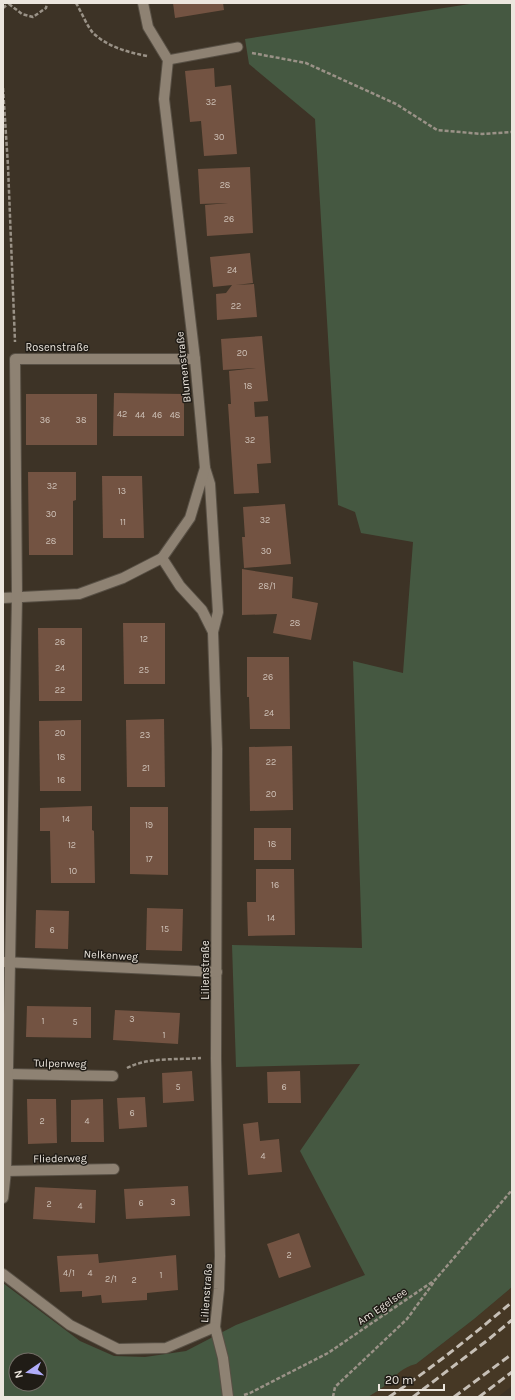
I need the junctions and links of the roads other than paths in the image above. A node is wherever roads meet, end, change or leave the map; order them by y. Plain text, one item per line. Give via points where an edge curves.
1 (143, 3) edge
2 (238, 47) road end
3 (168, 60) junction
4 (195, 359) junction
5 (205, 468) junction
6 (162, 558) junction
7 (3, 598) edge
8 (17, 598) junction
9 (213, 632) junction
10 (6, 962) edge
11 (217, 972) junction
12 (8, 1074) junction
13 (113, 1076) road end
14 (114, 1169) dead end
15 (6, 1171) junction
16 (3, 1198) edge
17 (3, 1274) edge
18 (215, 1327) junction
19 (233, 1396) edge

1 - 3 street via 148,27
2 - 3 lane
3 - 4 street, Blumenstraße via 164,99
4 - 5 street, Blumenstraße
4 - 8 street, Rosenstraße via 15,359
5 - 6 street, Blumenstraße via 190,518
5 - 9 street via 210,484 218,612
6 - 8 street, Blumenstraße via 123,578 79,594
6 - 9 street, Lilienstraße via 180,586 202,610
7 - 8 street, Blumenstraße
8 - 10 street, Rosenstraße
9 - 11 street, Lilienstraße via 217,749
10 - 11 street, Nelkenweg
10 - 12 street, Rosenstraße
11 - 18 street, Lilienstraße via 220,1256
12 - 13 street, Tulpenweg
12 - 15 street, Rosenstraße
14 - 15 street, Fliederweg
15 - 16 street, Rosenstraße
17 - 18 street via 70,1325 118,1349 166,1348
18 - 19 street, Lilienstraße

